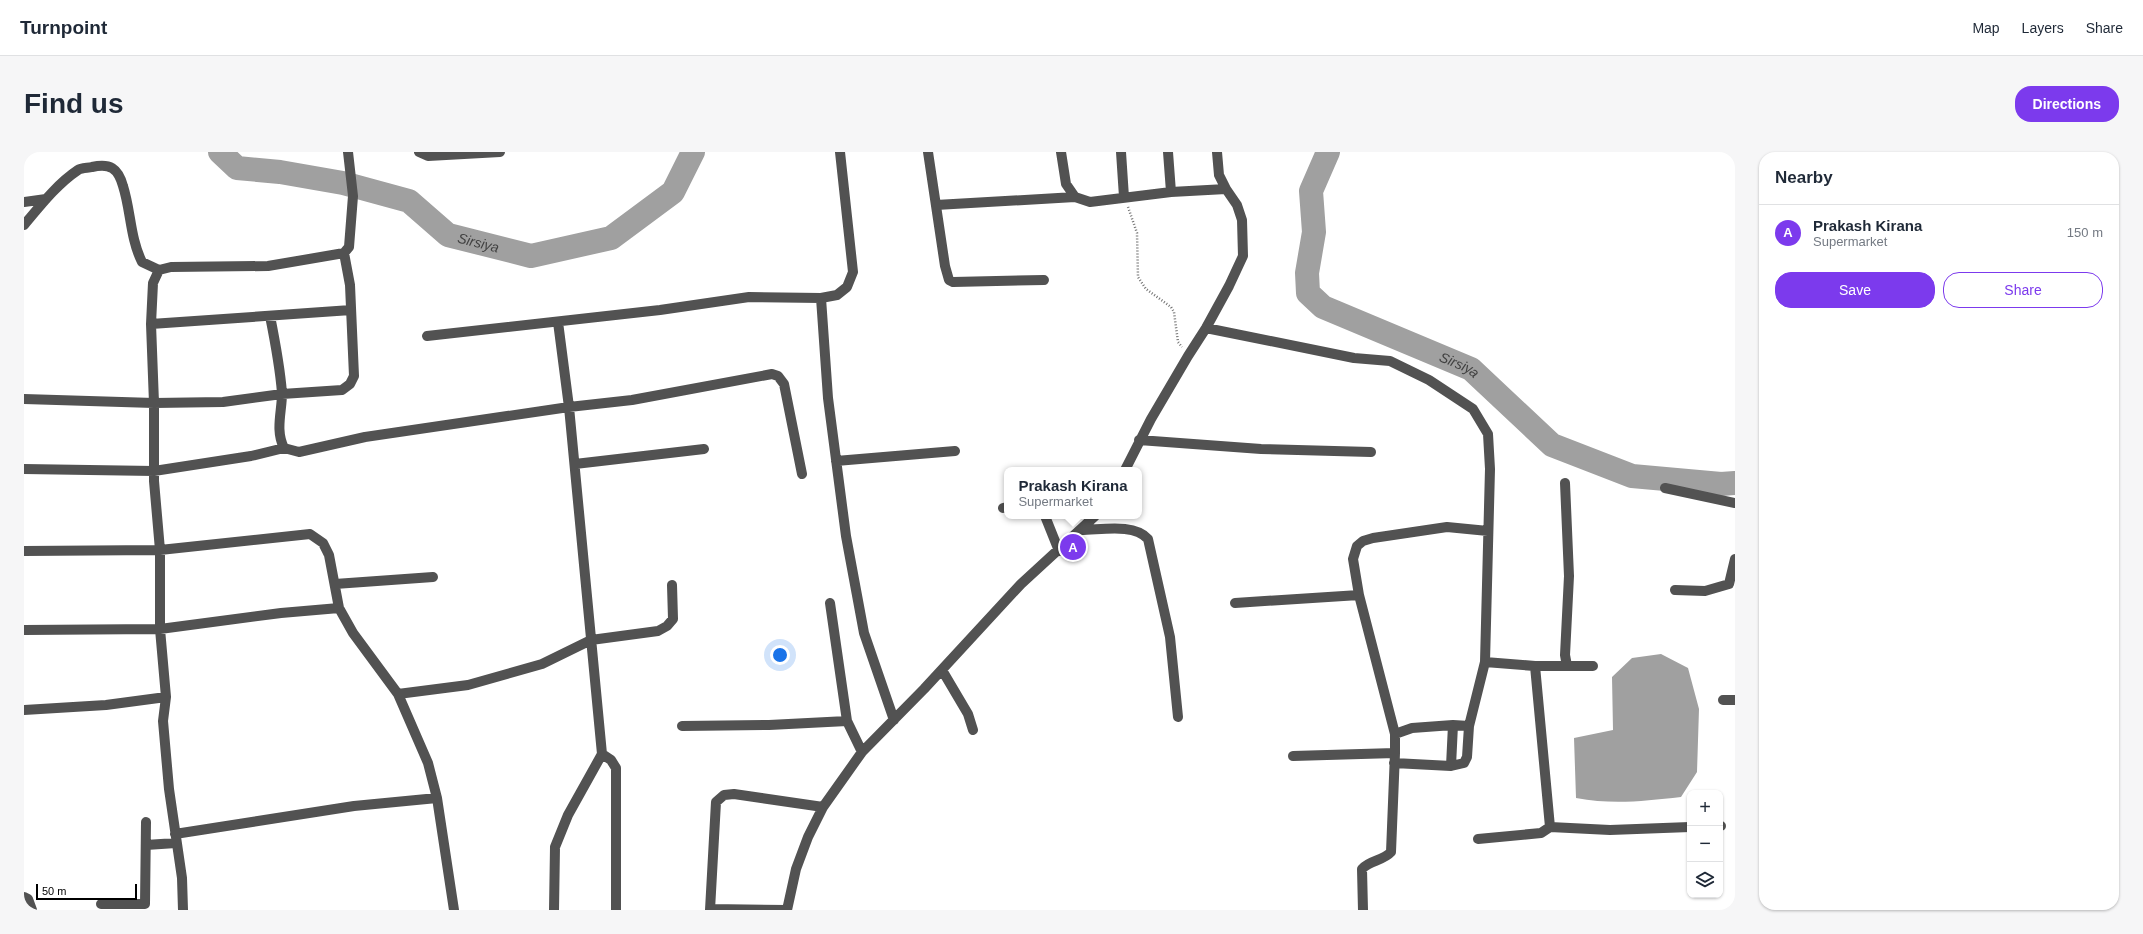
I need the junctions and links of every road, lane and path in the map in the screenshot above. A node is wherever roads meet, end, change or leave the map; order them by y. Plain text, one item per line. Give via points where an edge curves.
1 (348, 152) edge
2 (419, 152) edge
3 (500, 152) edge
4 (840, 152) edge
5 (928, 152) edge
6 (1061, 152) edge
7 (1121, 152) edge
8 (1168, 152) edge
9 (1217, 152) edge
10 (462, 153) edge
11 (1226, 189) junction
12 (1171, 192) junction
13 (1075, 197) junction
14 (1124, 197) junction
15 (46, 199) junction
16 (24, 202) edge
17 (936, 205) junction
18 (24, 225) edge
19 (344, 253) junction
20 (159, 270) junction
21 (1044, 280) dead end
22 (821, 298) junction
23 (351, 310) junction
24 (270, 316) junction
25 (558, 322) junction
26 (151, 324) junction
27 (1206, 328) junction
28 (427, 336) dead end
29 (1188, 356) junction
30 (282, 394) junction
31 (24, 399) edge
32 (154, 403) junction
33 (569, 407) junction
34 (1139, 440) junction
35 (284, 448) junction
36 (704, 449) dead end
37 (955, 450) dead end
38 (1371, 452) dead end
39 (836, 461) junction
40 (575, 464) junction
41 (1126, 467) edge
42 (24, 469) edge
43 (154, 471) junction
44 (802, 474) dead end
45 (1565, 483) dead end
46 (1664, 488) dead end
47 (1735, 503) edge
48 (1046, 519) edge
49 (1092, 519) edge
50 (1081, 530) junction
51 (1488, 531) junction
52 (160, 550) junction
53 (24, 551) edge
54 (1059, 551) junction
55 (1735, 559) edge
56 (433, 577) dead end
57 (335, 584) junction
58 (672, 585) dead end
59 (1675, 590) dead end
60 (1359, 595) junction
61 (1236, 603) dead end
62 (830, 604) dead end
63 (339, 608) junction
64 (160, 629) junction
65 (24, 630) edge
66 (591, 640) junction
67 (1485, 662) junction
68 (1535, 666) junction
69 (1567, 666) junction
70 (1593, 666) dead end
71 (942, 670) junction
72 (398, 694) junction
73 (166, 697) junction
74 (1723, 700) dead end
75 (1735, 700) edge
76 (24, 710) edge
77 (1178, 718) dead end
78 (894, 720) junction
79 (847, 721) junction
80 (1453, 725) junction
81 (682, 726) dead end
82 (1469, 726) junction
83 (973, 730) dead end
84 (1395, 734) junction
85 (862, 752) junction
86 (1395, 753) junction
87 (602, 754) junction
88 (1293, 756) dead end
89 (1394, 764) junction
90 (1451, 766) junction
91 (437, 798) junction
92 (823, 807) junction
93 (146, 822) dead end
94 (1550, 827) junction
95 (1687, 827) edge
96 (175, 839) junction
97 (1478, 839) dead end
98 (146, 845) junction
99 (24, 897) edge
100 (101, 904) dead end
101 (32, 910) edge
102 (183, 910) edge
103 (454, 910) edge
104 (554, 910) edge
105 (616, 910) edge
106 (710, 910) edge
107 (787, 910) edge
108 (1363, 910) edge

1 - 19 street via 353,196 350,247
2 - 10 street via 428,156
3 - 10 street
4 - 22 street via 853,272 847,287 837,295
5 - 17 street
6 - 13 street via 1066,184
7 - 14 street
8 - 12 street
9 - 11 street via 1219,175
11 - 12 street
11 - 27 street via 1237,205 1242,220 1243,256
12 - 14 street
13 - 14 street via 1090,202
13 - 17 street
14 - 29 path via 1137,233 1138,277 1146,289 1171,307 1178,342
15 - 16 street
15 - 18 street
15 - 20 street via 79,170 102,165 111,166 118,172 123,186 135,248 142,262
17 - 21 street via 949,280
19 - 20 street via 268,266 171,267
19 - 23 street via 350,285
20 - 26 street via 153,283
22 - 25 street via 750,297
22 - 39 street via 828,398
23 - 24 street
23 - 30 street via 354,376 350,384 342,390
24 - 26 street
24 - 30 street
25 - 28 street
25 - 33 street
26 - 32 street
27 - 29 street
27 - 51 street via 1354,358 1390,361 1429,380 1473,409 1488,434
29 - 34 street
30 - 32 street via 223,402
30 - 35 street via 279,432
31 - 32 street
32 - 43 street
33 - 35 street via 365,437 299,452
33 - 40 street
33 - 44 street via 632,400 772,374 778,376 784,384
34 - 38 street via 1261,449
34 - 41 street
35 - 43 street via 251,456
36 - 40 street
37 - 39 street
39 - 78 street via 846,536 864,633
40 - 66 street
42 - 43 street
43 - 52 street
45 - 69 street via 1569,576 1565,655
46 - 47 street
48 - 54 street
49 - 50 street
50 - 54 street
50 - 77 street via 1134,530 1148,539 1170,637
51 - 60 street via 1438,527 1363,541 1357,546 1353,559
51 - 67 street
52 - 53 street
52 - 57 street via 310,534 323,542 329,555
52 - 64 street
54 - 71 street via 1021,584
55 - 59 street via 1729,584 1705,590
56 - 57 street
57 - 63 street
58 - 66 street via 673,619 667,626 658,630
60 - 61 street
60 - 84 street
62 - 79 street
63 - 64 street via 281,612
63 - 72 street via 353,633
64 - 65 street
64 - 73 street
66 - 72 street via 542,664 468,685
66 - 87 street
67 - 68 street
67 - 82 street
68 - 69 street
68 - 94 street
69 - 70 street
71 - 78 street
71 - 83 street via 968,714
72 - 91 street via 428,763
73 - 76 street via 106,705
73 - 96 street via 163,721
74 - 75 street
78 - 85 street
79 - 81 street
79 - 85 street
80 - 82 street
80 - 84 street via 1412,728
80 - 90 street
82 - 90 street via 1468,756 1464,762
84 - 86 street
85 - 92 street
86 - 88 street
86 - 89 street
87 - 104 street via 568,815 555,847
87 - 105 street via 612,760 616,768
89 - 90 street
89 - 108 street via 1391,852 1362,869
91 - 96 street via 354,806
91 - 103 street
92 - 106 street via 734,794 719,798 716,802
92 - 107 street via 805,843
93 - 98 street
94 - 95 street via 1610,830
94 - 97 street via 1541,833
96 - 98 street
96 - 102 street via 182,878
98 - 100 street via 145,904
99 - 101 street via 28,899
106 - 107 street

